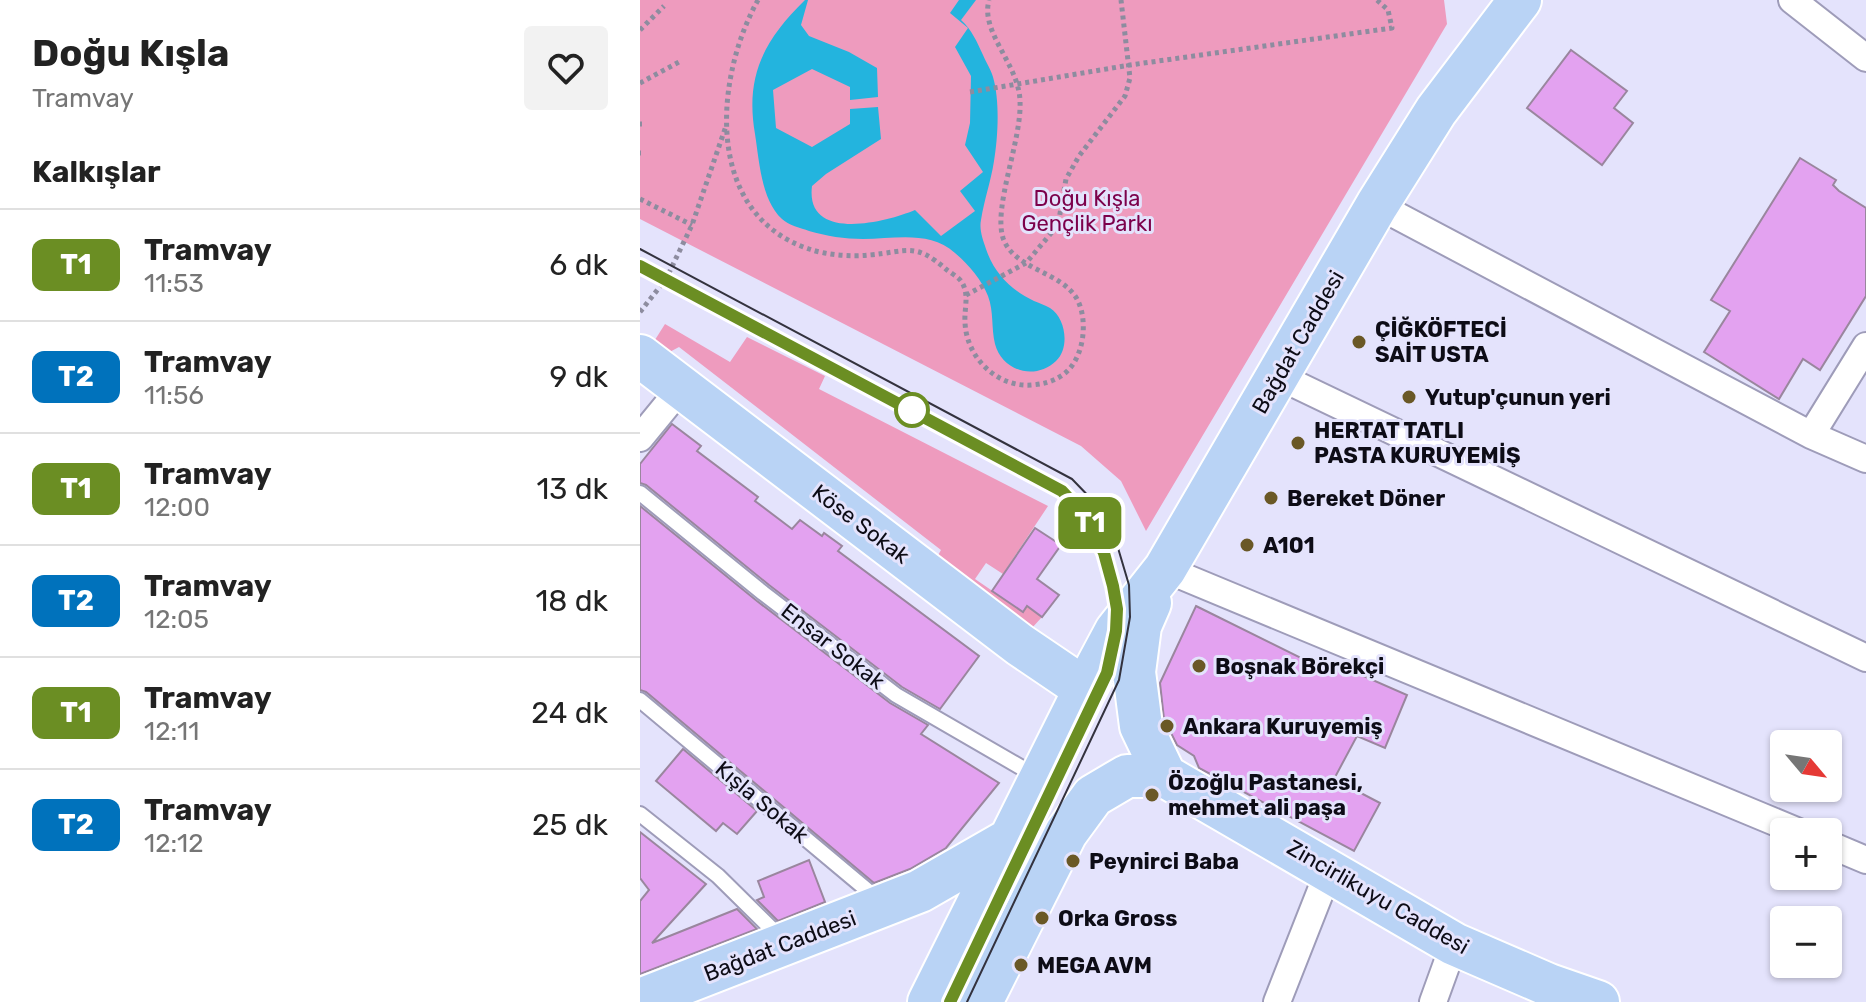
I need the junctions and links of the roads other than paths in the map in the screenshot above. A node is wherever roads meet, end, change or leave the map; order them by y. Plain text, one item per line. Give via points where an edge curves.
1 (1520, 0) edge
2 (1792, 0) edge
3 (1866, 58) edge
4 (1377, 205) junction
5 (1866, 346) edge
6 (640, 356) edge
7 (1278, 376) junction
8 (681, 388) junction
9 (1811, 435) junction
10 (640, 438) edge
11 (1866, 459) edge
12 (640, 493) edge
13 (1165, 569) junction
14 (1866, 658) edge
15 (1085, 689) junction
16 (640, 700) edge
17 (1165, 776) junction
18 (1040, 779) junction
19 (640, 814) edge
20 (1770, 820) edge
21 (1009, 840) junction
22 (1842, 850) edge
23 (1866, 860) edge
24 (1329, 870) junction
25 (902, 898) junction
26 (979, 903) junction
27 (1028, 909) junction
28 (787, 944) junction
29 (1454, 944) junction
30 (640, 1000) edge
31 (929, 1002) edge
32 (981, 1002) edge
33 (1277, 1002) edge
34 (1433, 1002) edge
35 (1598, 1002) edge

1 - 4 main road, Bağdat Caddesi via 1436,111
2 - 3 street
4 - 7 main road, Bağdat Caddesi
4 - 9 street
5 - 9 street
6 - 8 main road, Köse Sokak
7 - 13 main road, Bağdat Caddesi
7 - 14 street
8 - 10 street
8 - 15 main road, Köse Sokak
9 - 11 street
12 - 18 lane, Ensar Sokak via 896,695
13 - 15 main road, Bağdat Caddesi via 1116,631
13 - 17 main road via 1140,626 1134,672 1141,726
13 - 20 street
15 - 18 main road, Bağdat Caddesi
16 - 25 lane, Kışla Sokak
17 - 24 main road, Zincirlikuyu Caddesi
17 - 27 main road via 1127,776 1093,796 1066,833
18 - 21 main road, Bağdat Caddesi
19 - 28 lane via 718,876
21 - 25 main road, Bağdat Caddesi
21 - 26 main road, Bağdat Caddesi
22 - 23 street
24 - 29 main road, Zincirlikuyu Caddesi
24 - 33 street
25 - 26 main road
25 - 28 main road, Bağdat Caddesi
26 - 27 main road
26 - 31 main road, Bağdat Caddesi
27 - 32 main road
28 - 30 main road, Bağdat Caddesi
29 - 34 street
29 - 35 main road, Zincirlikuyu Caddesi

